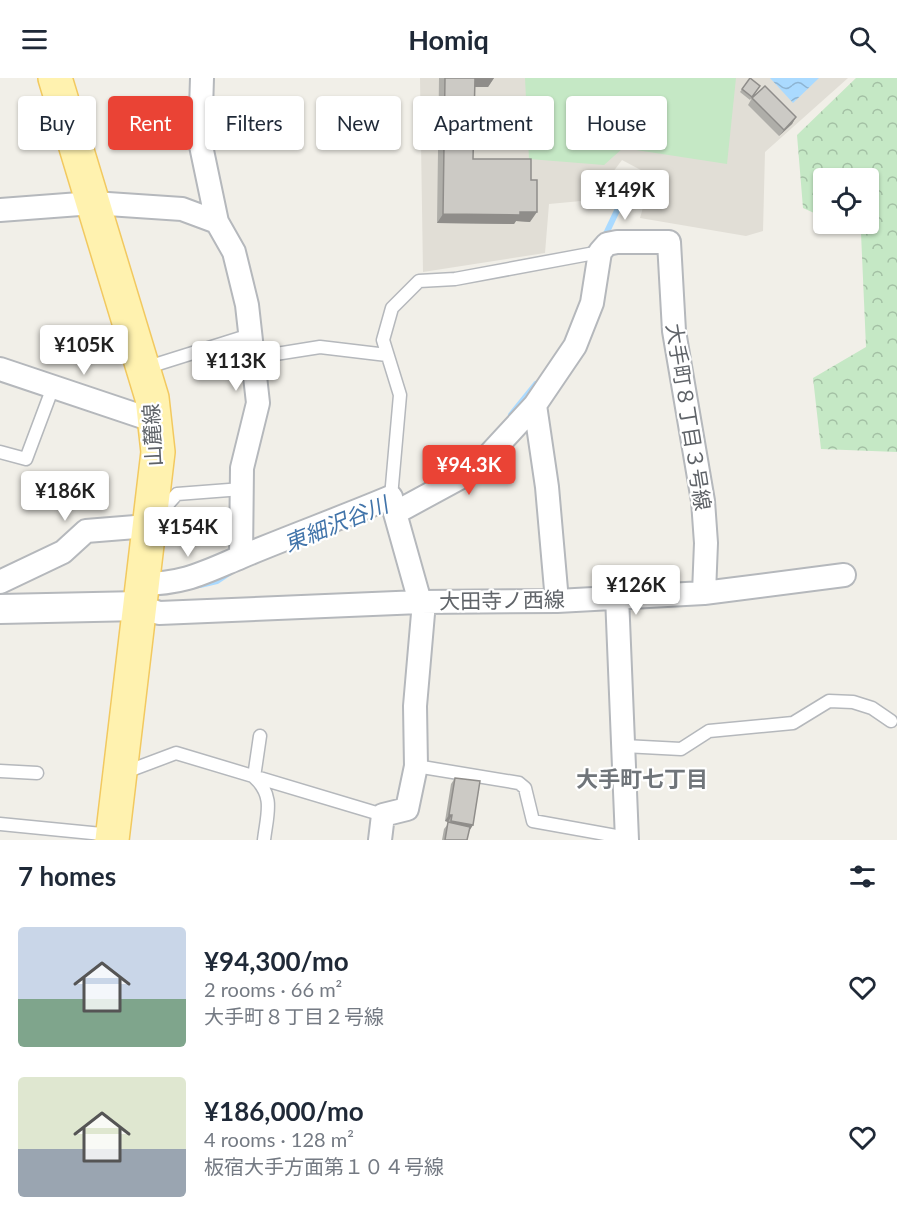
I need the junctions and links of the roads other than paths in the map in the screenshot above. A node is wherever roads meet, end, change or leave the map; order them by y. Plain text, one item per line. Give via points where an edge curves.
1 (55, 78) edge
2 (202, 78) edge
3 (93, 203) junction
4 (0, 210) edge
5 (217, 222) junction
6 (592, 253) junction
7 (250, 346) junction
8 (387, 355) junction
9 (0, 369) edge
10 (143, 369) junction
11 (53, 387) junction
12 (536, 405) junction
13 (155, 421) junction
14 (0, 452) edge
15 (242, 489) junction
16 (393, 505) junction
17 (148, 526) junction
18 (241, 557) junction
19 (844, 575) dead end
20 (704, 593) junction
21 (617, 596) junction
22 (557, 600) junction
23 (147, 601) junction
24 (422, 602) junction
25 (1, 604) edge
26 (891, 721) dead end
27 (260, 736) dead end
28 (624, 746) junction
29 (416, 766) junction
30 (0, 771) edge
31 (37, 773) dead end
32 (120, 775) junction
33 (254, 777) junction
34 (383, 814) junction
35 (0, 824) edge
36 (112, 837) edge
37 (627, 839) edge
38 (264, 840) edge
39 (380, 840) edge

1 - 3 main road, 山麓線
2 - 5 street via 200,141
3 - 4 street
3 - 5 street via 182,209
3 - 10 main road, 山麓線
5 - 7 street via 234,252 247,305
6 - 8 lane via 455,279 419,281 392,308 383,340
6 - 12 street via 592,303 575,346
6 - 20 street, 大手町８丁目３号線 via 617,242 669,242 674,331 703,501
7 - 8 lane via 320,346
7 - 10 lane
7 - 15 street via 258,404 242,468
8 - 16 lane via 400,395
9 - 11 street
10 - 13 main road, 山麓線
11 - 13 street
11 - 14 lane via 26,459
12 - 16 street via 476,469
12 - 22 street
13 - 17 main road, 山麓線 via 158,452
15 - 17 lane via 177,494
15 - 18 street
16 - 18 street
16 - 24 street
17 - 23 main road, 山麓線
17 - 25 street via 86,531
18 - 23 street via 206,574 167,584
19 - 20 street, 大田寺ノ西線
20 - 21 street, 大田寺ノ西線
21 - 22 street, 大田寺ノ西線
21 - 28 street
22 - 24 street, 大田寺ノ西線
23 - 24 street, 大田寺ノ西線
23 - 25 street, 大田寺ノ西線
23 - 32 main road, 山麓線
24 - 29 street via 415,706
26 - 28 lane via 872,708 829,701 793,723 709,731 681,749
27 - 33 lane
28 - 37 street
29 - 34 street via 407,809
29 - 37 lane via 519,783 525,788 533,821
30 - 31 lane
32 - 33 lane via 176,753
32 - 36 main road, 山麓線
33 - 34 lane
33 - 38 lane via 265,787 268,801
34 - 39 street
35 - 36 lane

